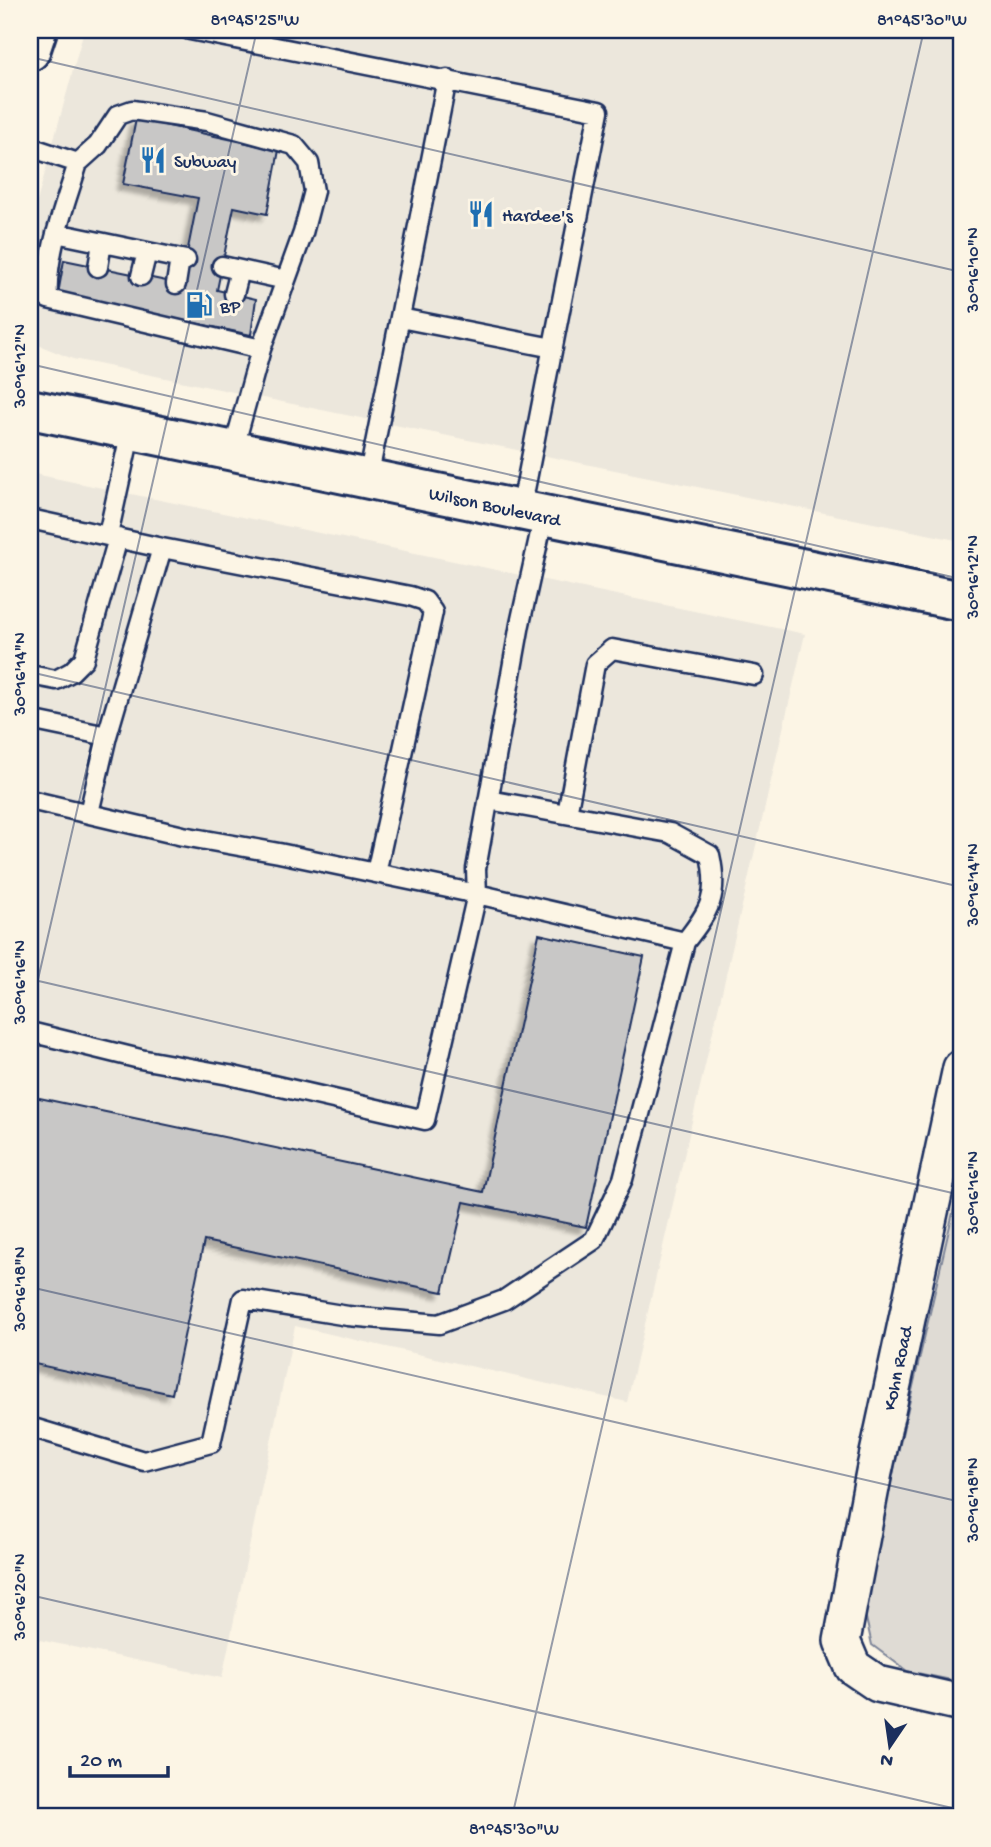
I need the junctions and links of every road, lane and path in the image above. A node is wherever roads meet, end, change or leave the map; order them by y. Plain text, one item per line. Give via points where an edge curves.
1 (37, 30) edge
2 (190, 30) edge
3 (30, 51) edge
4 (447, 79) junction
5 (30, 147) edge
6 (78, 163) junction
7 (56, 233) junction
8 (102, 243) junction
9 (147, 252) junction
10 (98, 267) dead end
11 (141, 276) dead end
12 (286, 280) junction
13 (176, 284) dead end
14 (234, 294) dead end
15 (400, 318) junction
16 (553, 348) junction
17 (261, 349) junction
18 (30, 409) edge
19 (131, 430) junction
20 (233, 451) junction
21 (368, 479) junction
22 (532, 513) junction
23 (30, 519) edge
24 (113, 536) junction
25 (162, 548) junction
26 (961, 601) edge
27 (30, 675) edge
28 (754, 675) dead end
29 (30, 720) edge
30 (107, 736) junction
31 (30, 800) edge
32 (489, 800) junction
33 (89, 813) junction
34 (567, 814) junction
35 (376, 873) junction
36 (477, 894) junction
37 (685, 943) junction
38 (30, 1032) edge
39 (961, 1068) edge
40 (30, 1427) edge
41 (961, 1703) edge

1 - 3 main road
2 - 4 lane
4 - 15 lane
4 - 16 lane via 599,111
5 - 6 lane
6 - 7 lane
6 - 12 lane via 98,145 118,115 132,110 207,121 294,145 309,163 314,191
7 - 8 lane
7 - 17 lane via 48,299 225,335
8 - 9 lane
8 - 10 lane
9 - 11 lane
9 - 13 lane via 183,259
12 - 14 lane via 231,268
12 - 17 lane
15 - 16 lane
15 - 21 lane
16 - 22 lane
17 - 20 lane
18 - 19 main road, Wilson Boulevard
19 - 20 main road, Wilson Boulevard
19 - 24 lane
20 - 21 main road, Wilson Boulevard
21 - 22 main road, Wilson Boulevard
22 - 26 main road, Wilson Boulevard
22 - 32 lane via 520,624
23 - 24 lane
24 - 25 lane
24 - 27 lane via 84,659 55,680
25 - 30 lane
25 - 35 lane via 411,596 425,601 433,612
28 - 34 lane via 612,649 595,664
29 - 30 lane
30 - 33 lane
31 - 33 lane
32 - 34 lane
32 - 36 lane via 476,869
33 - 35 lane
34 - 37 lane via 670,833 710,855 716,879 708,914
35 - 36 lane
36 - 37 lane
36 - 38 lane via 425,1120
37 - 40 lane via 623,1180 594,1240 504,1300 439,1324 348,1316 243,1299 211,1443 144,1461
39 - 41 street, Kohn Road via 842,1641 853,1667 877,1684

